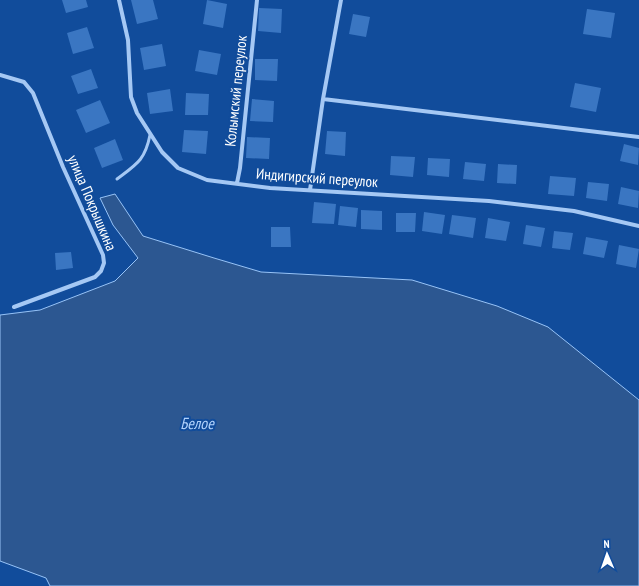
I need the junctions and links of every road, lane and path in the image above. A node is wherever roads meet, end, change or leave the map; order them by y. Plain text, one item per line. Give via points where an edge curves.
1 (119, 0) edge
2 (257, 0) edge
3 (341, 0) edge
4 (0, 75) edge
5 (323, 99) junction
6 (150, 135) junction
7 (639, 138) edge
8 (117, 179) dead end
9 (237, 183) junction
10 (310, 190) junction
11 (639, 226) edge
12 (14, 307) dead end

1 - 6 street, Индигирский переулок via 128,40 131,97
2 - 9 street, Колымский переулок
3 - 5 street
4 - 12 street, улица Покрышкина via 24,82 33,93 103,255 104,263 101,271 86,281
5 - 7 street
5 - 10 street
6 - 8 lane via 147,151 138,163
6 - 9 street, Индигирский переулок via 178,168 207,180
9 - 10 street, Индигирский переулок
10 - 11 street, Индигирский переулок via 489,201 574,212

